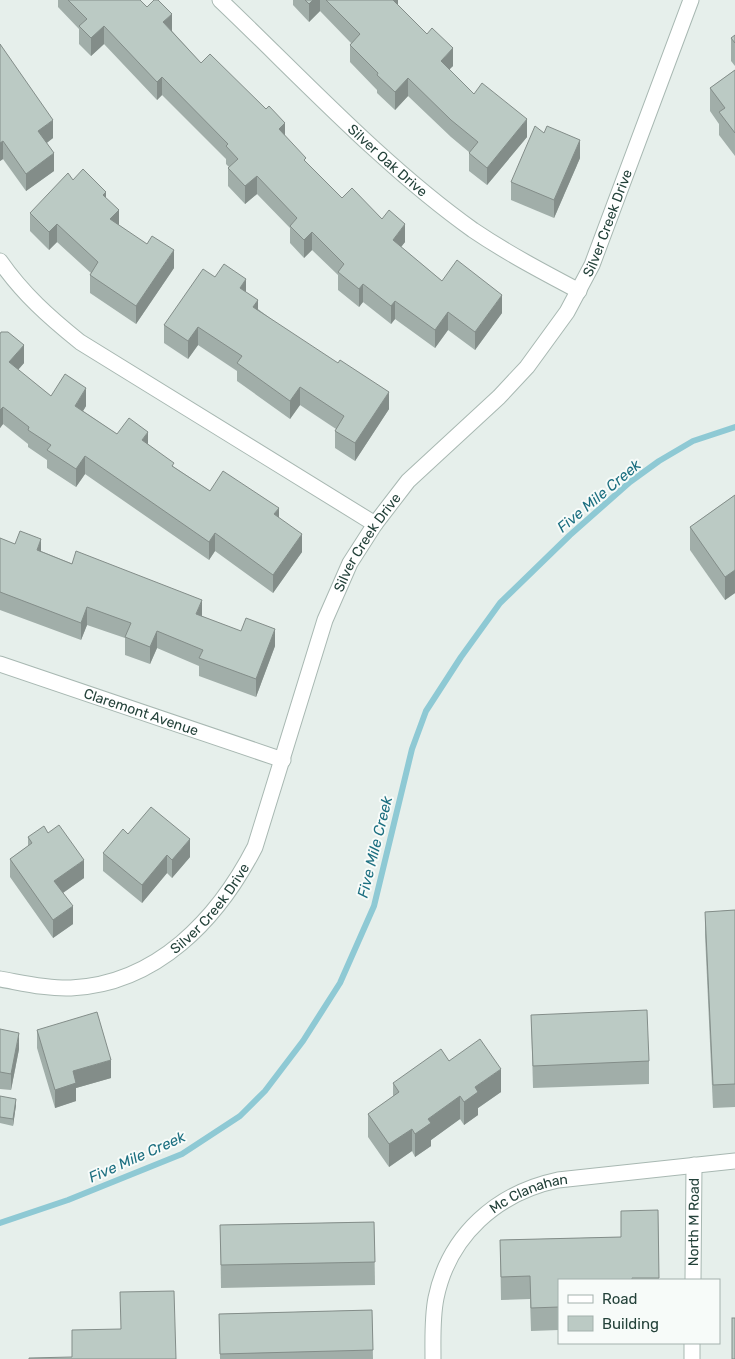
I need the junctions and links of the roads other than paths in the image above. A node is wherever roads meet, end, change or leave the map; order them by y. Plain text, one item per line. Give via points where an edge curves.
1 (220, 0) edge
2 (691, 0) edge
3 (0, 261) edge
4 (578, 291) junction
5 (375, 524) junction
6 (0, 664) edge
7 (283, 760) junction
8 (0, 979) edge
9 (735, 1160) edge
10 (694, 1165) junction
11 (693, 1279) edge
12 (692, 1344) edge
13 (433, 1359) edge
14 (692, 1359) edge

1 - 4 street, Silver Oak Drive via 424,192 474,230
2 - 4 street, Silver Creek Drive via 592,265
3 - 5 street via 40,310 80,342
4 - 5 street, Silver Creek Drive via 567,312 527,367 408,481
5 - 7 street, Silver Creek Drive via 350,563 333,599
6 - 7 street, Claremont Avenue
7 - 8 street, Silver Creek Drive via 265,819 239,878 200,927 168,954 139,970 97,985 61,988
9 - 10 street, Mc Clanahan
10 - 11 street, North M Road
10 - 13 street, Mc Clanahan via 554,1181 518,1193 484,1214 461,1238 440,1283 436,1299
12 - 14 street

